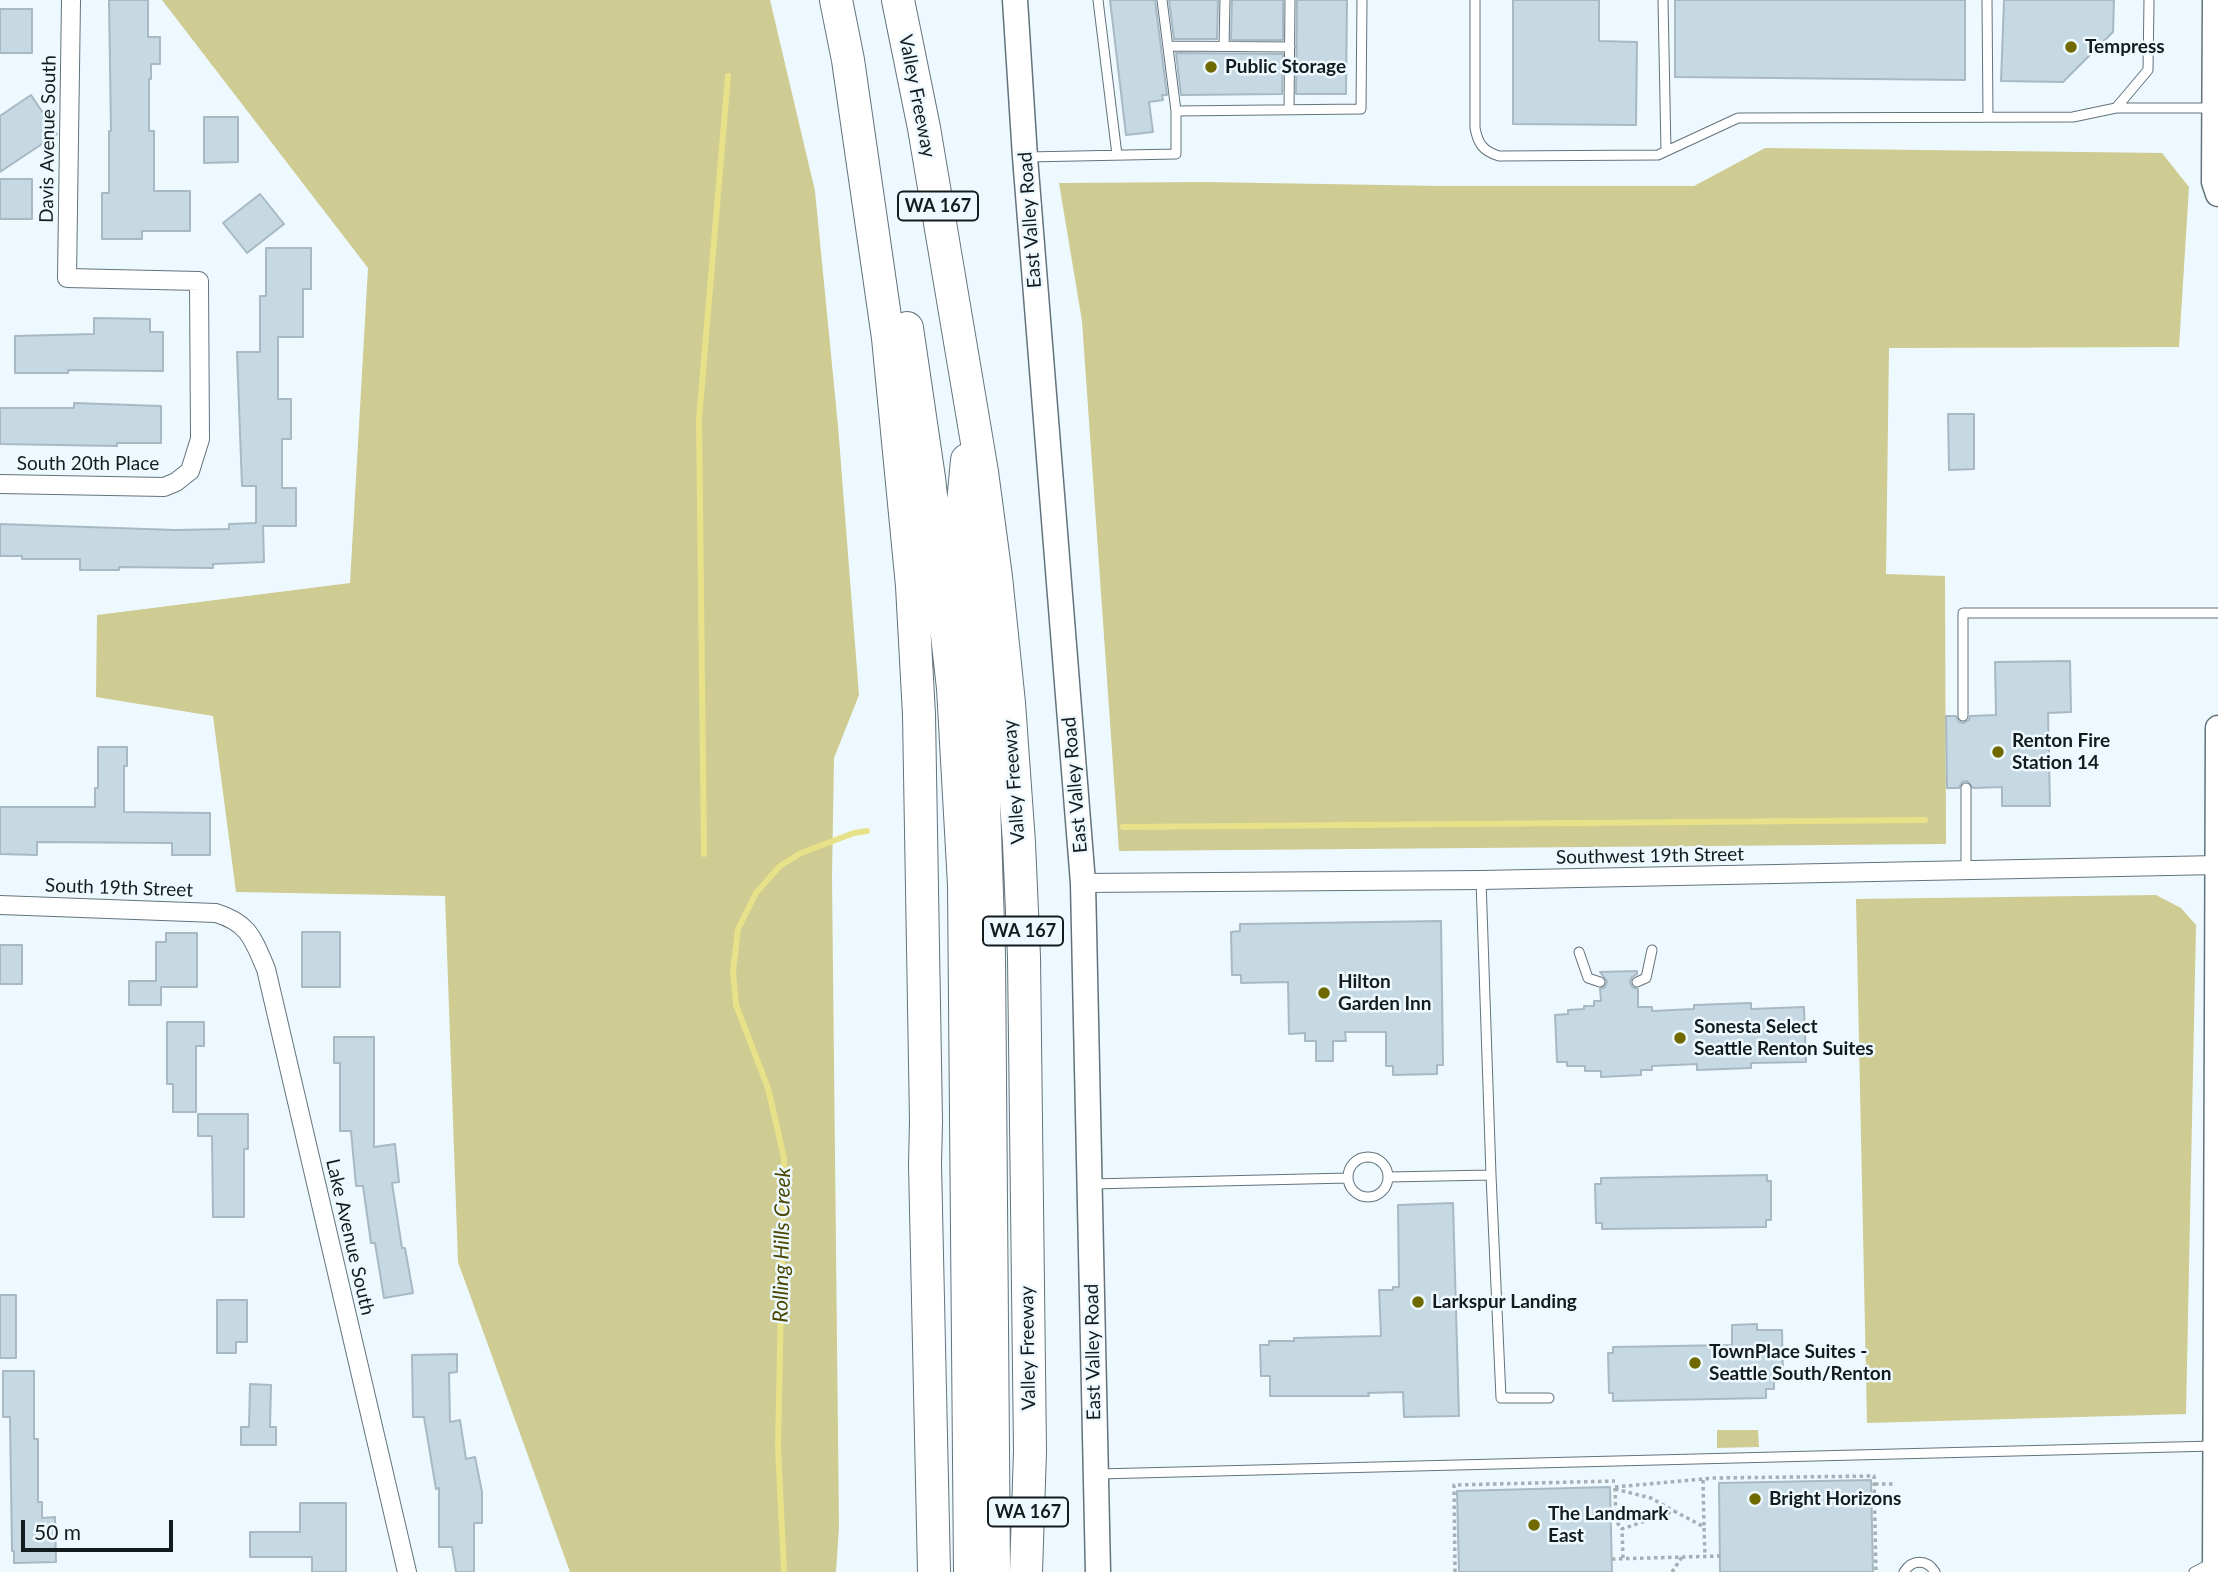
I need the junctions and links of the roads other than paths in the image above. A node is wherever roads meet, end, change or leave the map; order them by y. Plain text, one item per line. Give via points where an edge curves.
1 (71, 0) edge
2 (836, 0) edge
3 (898, 0) edge
4 (1015, 0) edge
5 (1098, 0) edge
6 (1162, 0) edge
7 (1225, 0) edge
8 (1290, 0) edge
9 (1362, 0) edge
10 (1475, 0) edge
11 (1663, 0) edge
12 (1987, 0) edge
13 (2149, 0) edge
14 (2215, 0) edge
15 (1168, 46) junction
16 (1224, 46) junction
17 (1290, 47) junction
18 (848, 60) junction
19 (2116, 108) junction
20 (2213, 108) junction
21 (1289, 110) junction
22 (1176, 111) junction
23 (1988, 117) junction
24 (1666, 151) junction
25 (1118, 155) junction
26 (1025, 157) junction
27 (2218, 194) edge
28 (972, 413) junction
29 (176, 482) joint
30 (0, 484) edge
31 (2218, 613) edge
32 (1963, 716) dead end
33 (2218, 728) edge
34 (1966, 788) dead end
35 (2217, 865) edge
36 (1966, 870) junction
37 (1481, 880) junction
38 (1083, 883) junction
39 (0, 905) edge
40 (236, 919) joint
41 (1652, 950) dead end
42 (1579, 952) dead end
43 (1600, 982) dead end
44 (1637, 982) dead end
45 (2217, 991) edge
46 (925, 1164) junction
47 (1491, 1175) junction
48 (1388, 1177) junction
49 (1348, 1178) junction
50 (1089, 1185) junction
51 (1549, 1398) dead end
52 (2217, 1446) edge
53 (1030, 1451) junction
54 (1096, 1474) junction
55 (2217, 1496) edge
56 (2211, 1566) edge
57 (407, 1572) edge
58 (916, 1572) edge
59 (934, 1572) edge
60 (970, 1572) edge
61 (995, 1572) edge
62 (1026, 1572) edge
63 (1045, 1572) edge
64 (1098, 1572) edge
65 (1904, 1572) edge
66 (1935, 1572) edge

1 - 29 street, Davis Avenue South via 67,278 199,281 200,439 190,471
2 - 18 highway, WA 167
3 - 28 highway, Valley Freeway / WA 167
4 - 26 street, East Valley Road
5 - 25 lane
6 - 15 lane
7 - 16 lane
8 - 17 lane
9 - 21 lane via 1361,109
10 - 24 lane via 1475,128 1486,153 1658,155
11 - 24 lane
12 - 23 lane
13 - 19 lane via 2148,70
14 - 20 street
15 - 16 lane
15 - 22 lane
16 - 17 lane
17 - 21 lane
18 - 46 highway, WA 167 via 888,338 912,586 919,715
18 - 60 highway via 868,89 891,214 953,688 964,885
19 - 20 lane
19 - 23 lane via 2073,117
20 - 27 street
21 - 22 lane
22 - 25 lane via 1176,154
23 - 24 lane via 1738,118
25 - 26 lane
26 - 38 street, East Valley Road
28 - 53 highway, Valley Freeway / WA 167 via 996,577 1020,856
28 - 61 highway via 962,514 980,677 984,774
29 - 30 street, South 20th Place via 152,488
31 - 32 lane via 1964,612
33 - 35 street
34 - 36 lane
35 - 36 street, Southwest 19th Street
35 - 45 street
36 - 37 street, Southwest 19th Street
37 - 38 street, Southwest 19th Street
37 - 47 lane
38 - 50 street, East Valley Road
39 - 40 street, South 19th Street via 216,913
40 - 57 street, Lake Avenue South via 253,939 266,969
41 - 44 lane via 1646,978
42 - 43 lane via 1588,978
45 - 52 street
46 - 58 highway via 916,1218
46 - 59 highway, WA 167
47 - 48 lane
47 - 51 lane via 1501,1398
48 - 49 lane via 1383,1190 1365,1197 1353,1191
48 - 49 lane via 1380,1160 1367,1157 1351,1166
49 - 50 lane
50 - 54 street, East Valley Road
52 - 54 lane
52 - 55 street
53 - 62 highway, Valley Freeway / WA 167
53 - 63 highway via 1044,1518
54 - 64 street, East Valley Road
55 - 56 street
65 - 66 lane via 1910,1564 1922,1562

